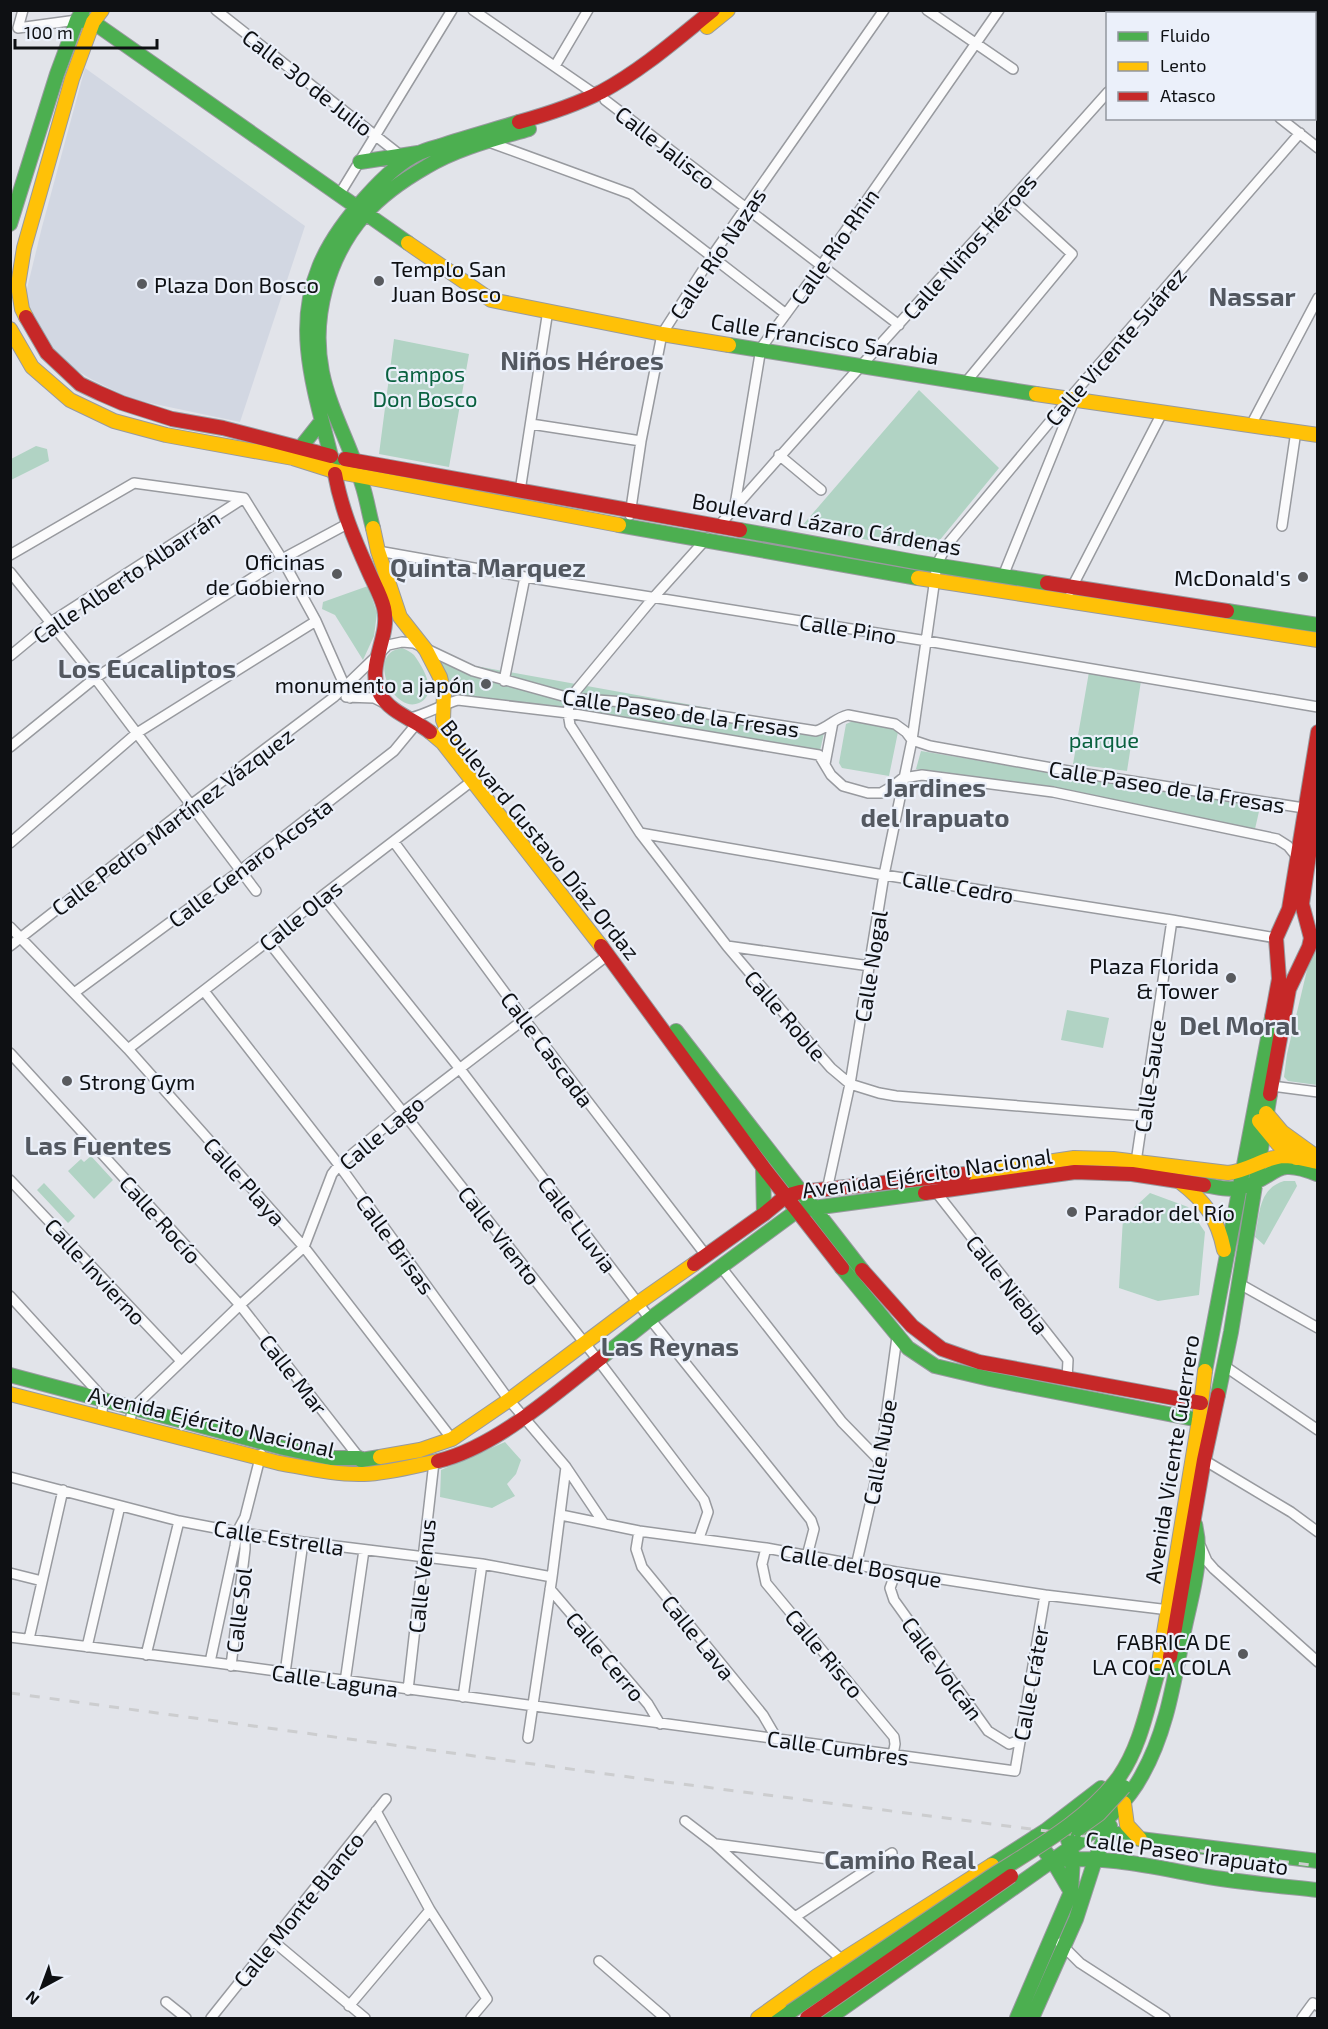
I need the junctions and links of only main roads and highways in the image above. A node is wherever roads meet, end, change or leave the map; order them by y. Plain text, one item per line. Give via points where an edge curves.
1 (713, 10) edge
2 (728, 10) edge
3 (80, 15) edge
4 (97, 16) edge
5 (57, 74) junction
6 (72, 79) junction
7 (601, 97) junction
8 (418, 153) junction
9 (360, 162) road end
10 (360, 210) junction
11 (10, 224) edge
12 (10, 329) edge
13 (320, 423) junction
14 (1317, 435) edge
15 (301, 447) junction
16 (331, 456) junction
17 (353, 460) junction
18 (334, 471) junction
19 (359, 476) junction
20 (1317, 625) edge
21 (1317, 640) edge
22 (1317, 732) edge
23 (1317, 793) edge
24 (1285, 920) junction
25 (1308, 928) junction
26 (1276, 959) junction
27 (1301, 966) junction
28 (1259, 1112) junction
29 (1265, 1129) junction
30 (1294, 1157) junction
31 (763, 1167) junction
32 (1257, 1167) junction
33 (1317, 1167) edge
34 (1241, 1173) junction
35 (1180, 1182) junction
36 (1254, 1182) junction
37 (1238, 1189) junction
38 (800, 1192) junction
39 (786, 1196) junction
40 (813, 1208) junction
41 (798, 1210) junction
42 (764, 1214) junction
43 (1226, 1263) junction
44 (10, 1375) edge
45 (10, 1394) edge
46 (1201, 1402) junction
47 (1199, 1420) junction
48 (362, 1467) junction
49 (1184, 1511) junction
50 (1195, 1524) junction
51 (1162, 1675) junction
52 (1096, 1792) junction
53 (1119, 1807) junction
54 (1062, 1820) junction
55 (1100, 1831) junction
56 (1035, 1837) junction
57 (1140, 1839) junction
58 (1072, 1852) junction
59 (1096, 1857) junction
60 (1052, 1861) junction
61 (1317, 1861) edge
62 (1317, 1890) edge
63 (1071, 1892) junction
64 (1058, 1942) junction
65 (1052, 1957) junction
66 (784, 2015) edge
67 (758, 2019) edge
68 (807, 2019) edge
69 (829, 2019) edge
70 (1017, 2019) edge
71 (1032, 2019) edge

1 - 7 main road, Boulevard Gustavo Díaz Ordaz
2 - 7 main road, Boulevard Gustavo Díaz Ordaz via 652,70
3 - 4 main road
3 - 5 main road
4 - 6 main road, Boulevard Lázaro Cárdenas
4 - 10 main road, Calle Francisco Sarabia
5 - 6 main road
5 - 11 main road
6 - 15 main road, Boulevard Lázaro Cárdenas via 24,248 18,285 22,309 47,353 80,384 122,403 172,419
7 - 8 main road, Boulevard Gustavo Díaz Ordaz
7 - 10 main road, Boulevard Gustavo Díaz Ordaz via 562,119 473,146 427,166
8 - 9 main road
8 - 10 main road, Boulevard Gustavo Díaz Ordaz via 383,180
10 - 13 main road, Boulevard Gustavo Díaz Ordaz via 329,241 312,283 305,326
10 - 14 main road, Calle Francisco Sarabia via 491,300 662,334
10 - 17 main road, Boulevard Gustavo Díaz Ordaz via 325,287 319,326 322,372
12 - 18 main road, Boulevard Lázaro Cárdenas via 32,367 70,400 114,421 166,435 293,458
13 - 15 main road
13 - 16 main road, Boulevard Gustavo Díaz Ordaz
15 - 16 main road, Boulevard Lázaro Cárdenas
16 - 17 main road, Boulevard Lázaro Cárdenas
16 - 18 main road, Boulevard Gustavo Díaz Ordaz
17 - 19 main road, Boulevard Gustavo Díaz Ordaz
17 - 20 main road, Boulevard Lázaro Cárdenas via 916,562
18 - 19 main road, Boulevard Lázaro Cárdenas
18 - 31 main road, Boulevard Gustavo Díaz Ordaz via 340,500 384,608 385,626 375,668 380,693 388,705 443,743 608,955
19 - 21 main road, Boulevard Lázaro Cárdenas via 935,581
19 - 38 main road, Boulevard Gustavo Díaz Ordaz via 400,617 426,650 440,677 444,693 442,720 452,742
22 - 24 main road, Avenida Vicente Guerrero
23 - 25 main road, Avenida Vicente Guerrero via 1302,904
24 - 25 main road
24 - 26 main road, Avenida Vicente Guerrero via 1276,938
25 - 27 main road, Avenida Vicente Guerrero via 1311,938
26 - 27 main road
26 - 28 main road, Avenida Vicente Guerrero via 1279,979
27 - 28 main road, Avenida Vicente Guerrero via 1289,989 1272,1086
28 - 29 main road
28 - 33 main road
28 - 34 main road, Avenida Vicente Guerrero
29 - 30 main road
29 - 32 main road, Avenida Vicente Guerrero
30 - 32 main road via 1283,1156
30 - 33 main road
31 - 39 main road, Boulevard Gustavo Díaz Ordaz
31 - 42 main road
32 - 34 main road
32 - 36 main road, Avenida Vicente Guerrero
33 - 36 main road, Avenida Ejército Nacional via 1284,1167
34 - 37 main road, Avenida Vicente Guerrero
34 - 38 main road, Avenida Ejército Nacional via 1074,1158
35 - 37 main road, Avenida Ejército Nacional
35 - 40 main road, Avenida Ejército Nacional via 1132,1174 1075,1172
35 - 43 main road via 1201,1197 1212,1214 1220,1230
36 - 37 main road, Avenida Ejército Nacional
36 - 50 main road, Avenida Vicente Guerrero
37 - 43 main road, Avenida Vicente Guerrero
38 - 39 main road, Avenida Ejército Nacional
38 - 40 main road, Boulevard Gustavo Díaz Ordaz
39 - 41 main road, Boulevard Gustavo Díaz Ordaz
39 - 42 main road, Avenida Ejército Nacional
40 - 41 main road, Avenida Ejército Nacional
40 - 46 main road, Boulevard Gustavo Díaz Ordaz via 912,1326 942,1349 979,1362
41 - 47 main road, Boulevard Gustavo Díaz Ordaz via 897,1337 935,1366
41 - 48 main road, Avenida Ejército Nacional via 650,1319 524,1419 458,1456 393,1471
42 - 48 main road, Avenida Ejército Nacional via 452,1439
43 - 46 main road, Avenida Vicente Guerrero
44 - 48 main road, Avenida Ejército Nacional via 264,1443 331,1458 359,1458
45 - 48 main road, Avenida Ejército Nacional via 260,1458 324,1471
46 - 47 main road, Avenida Vicente Guerrero
47 - 49 main road, Avenida Vicente Guerrero
49 - 51 main road, Avenida Vicente Guerrero
49 - 52 main road via 1137,1729 1128,1750
50 - 51 main road, Avenida Vicente Guerrero
50 - 53 main road via 1199,1541 1197,1566 1174,1684 1154,1750
51 - 66 main road, Avenida Vicente Guerrero, bridge via 1130,1759 1108,1791 1092,1806
51 - 68 main road, Avenida Vicente Guerrero, bridge via 1157,1713 1138,1765 1099,1814
52 - 53 main road via 1107,1809
52 - 54 main road
53 - 55 main road
53 - 57 main road via 1126,1825
54 - 55 main road, Calle Paseo Irapuato
54 - 56 main road
54 - 58 main road
55 - 57 main road, Calle Paseo Irapuato
55 - 58 main road
55 - 59 main road
56 - 60 main road
56 - 67 main road via 788,1995
57 - 61 main road, Calle Paseo Irapuato
58 - 59 main road, Calle Paseo Irapuato
58 - 60 main road
58 - 63 main road
59 - 62 main road, Calle Paseo Irapuato via 1222,1879
59 - 64 main road via 1076,1919
60 - 63 main road
60 - 69 main road
63 - 64 main road
64 - 65 main road
65 - 70 main road
65 - 71 main road

